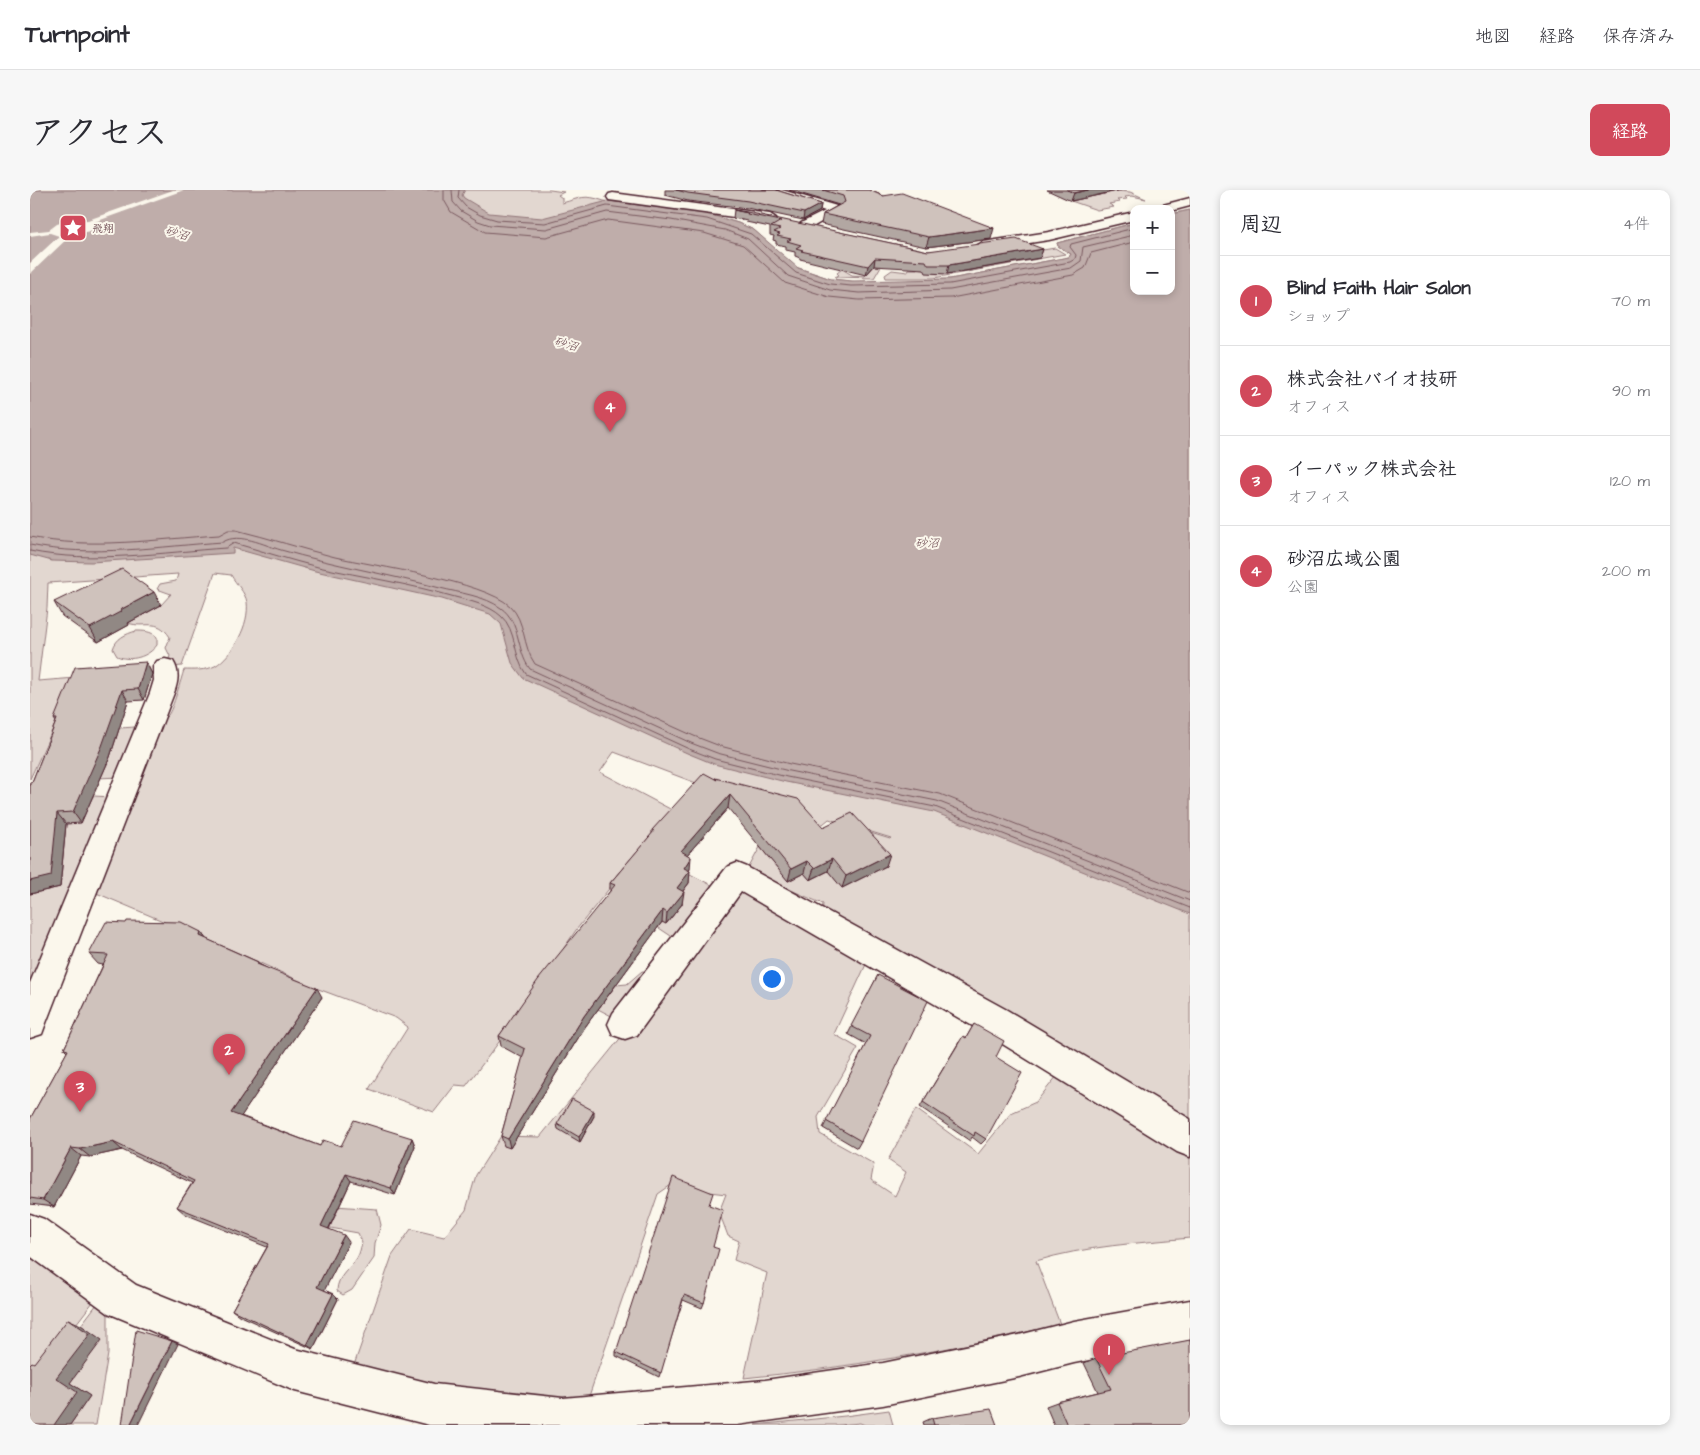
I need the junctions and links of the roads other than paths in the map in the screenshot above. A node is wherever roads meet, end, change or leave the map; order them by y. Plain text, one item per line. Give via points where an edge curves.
1 (769, 190) edge
2 (613, 198) dead end
3 (1190, 202) edge
4 (1175, 206) edge
5 (1130, 217) edge
6 (796, 224) junction
7 (824, 230) edge
8 (974, 247) edge
9 (165, 667) dead end
10 (30, 1023) edge
11 (625, 1024) dead end
12 (1190, 1139) edge
13 (30, 1234) edge
14 (1190, 1320) edge

1 - 6 street via 836,210
2 - 6 street via 747,214
3 - 4 street
5 - 8 street via 1049,236
6 - 7 street
9 - 10 street via 162,693
11 - 12 street via 737,875 995,1020
13 - 14 street via 122,1298 295,1370 434,1405 563,1420 765,1401 882,1384

